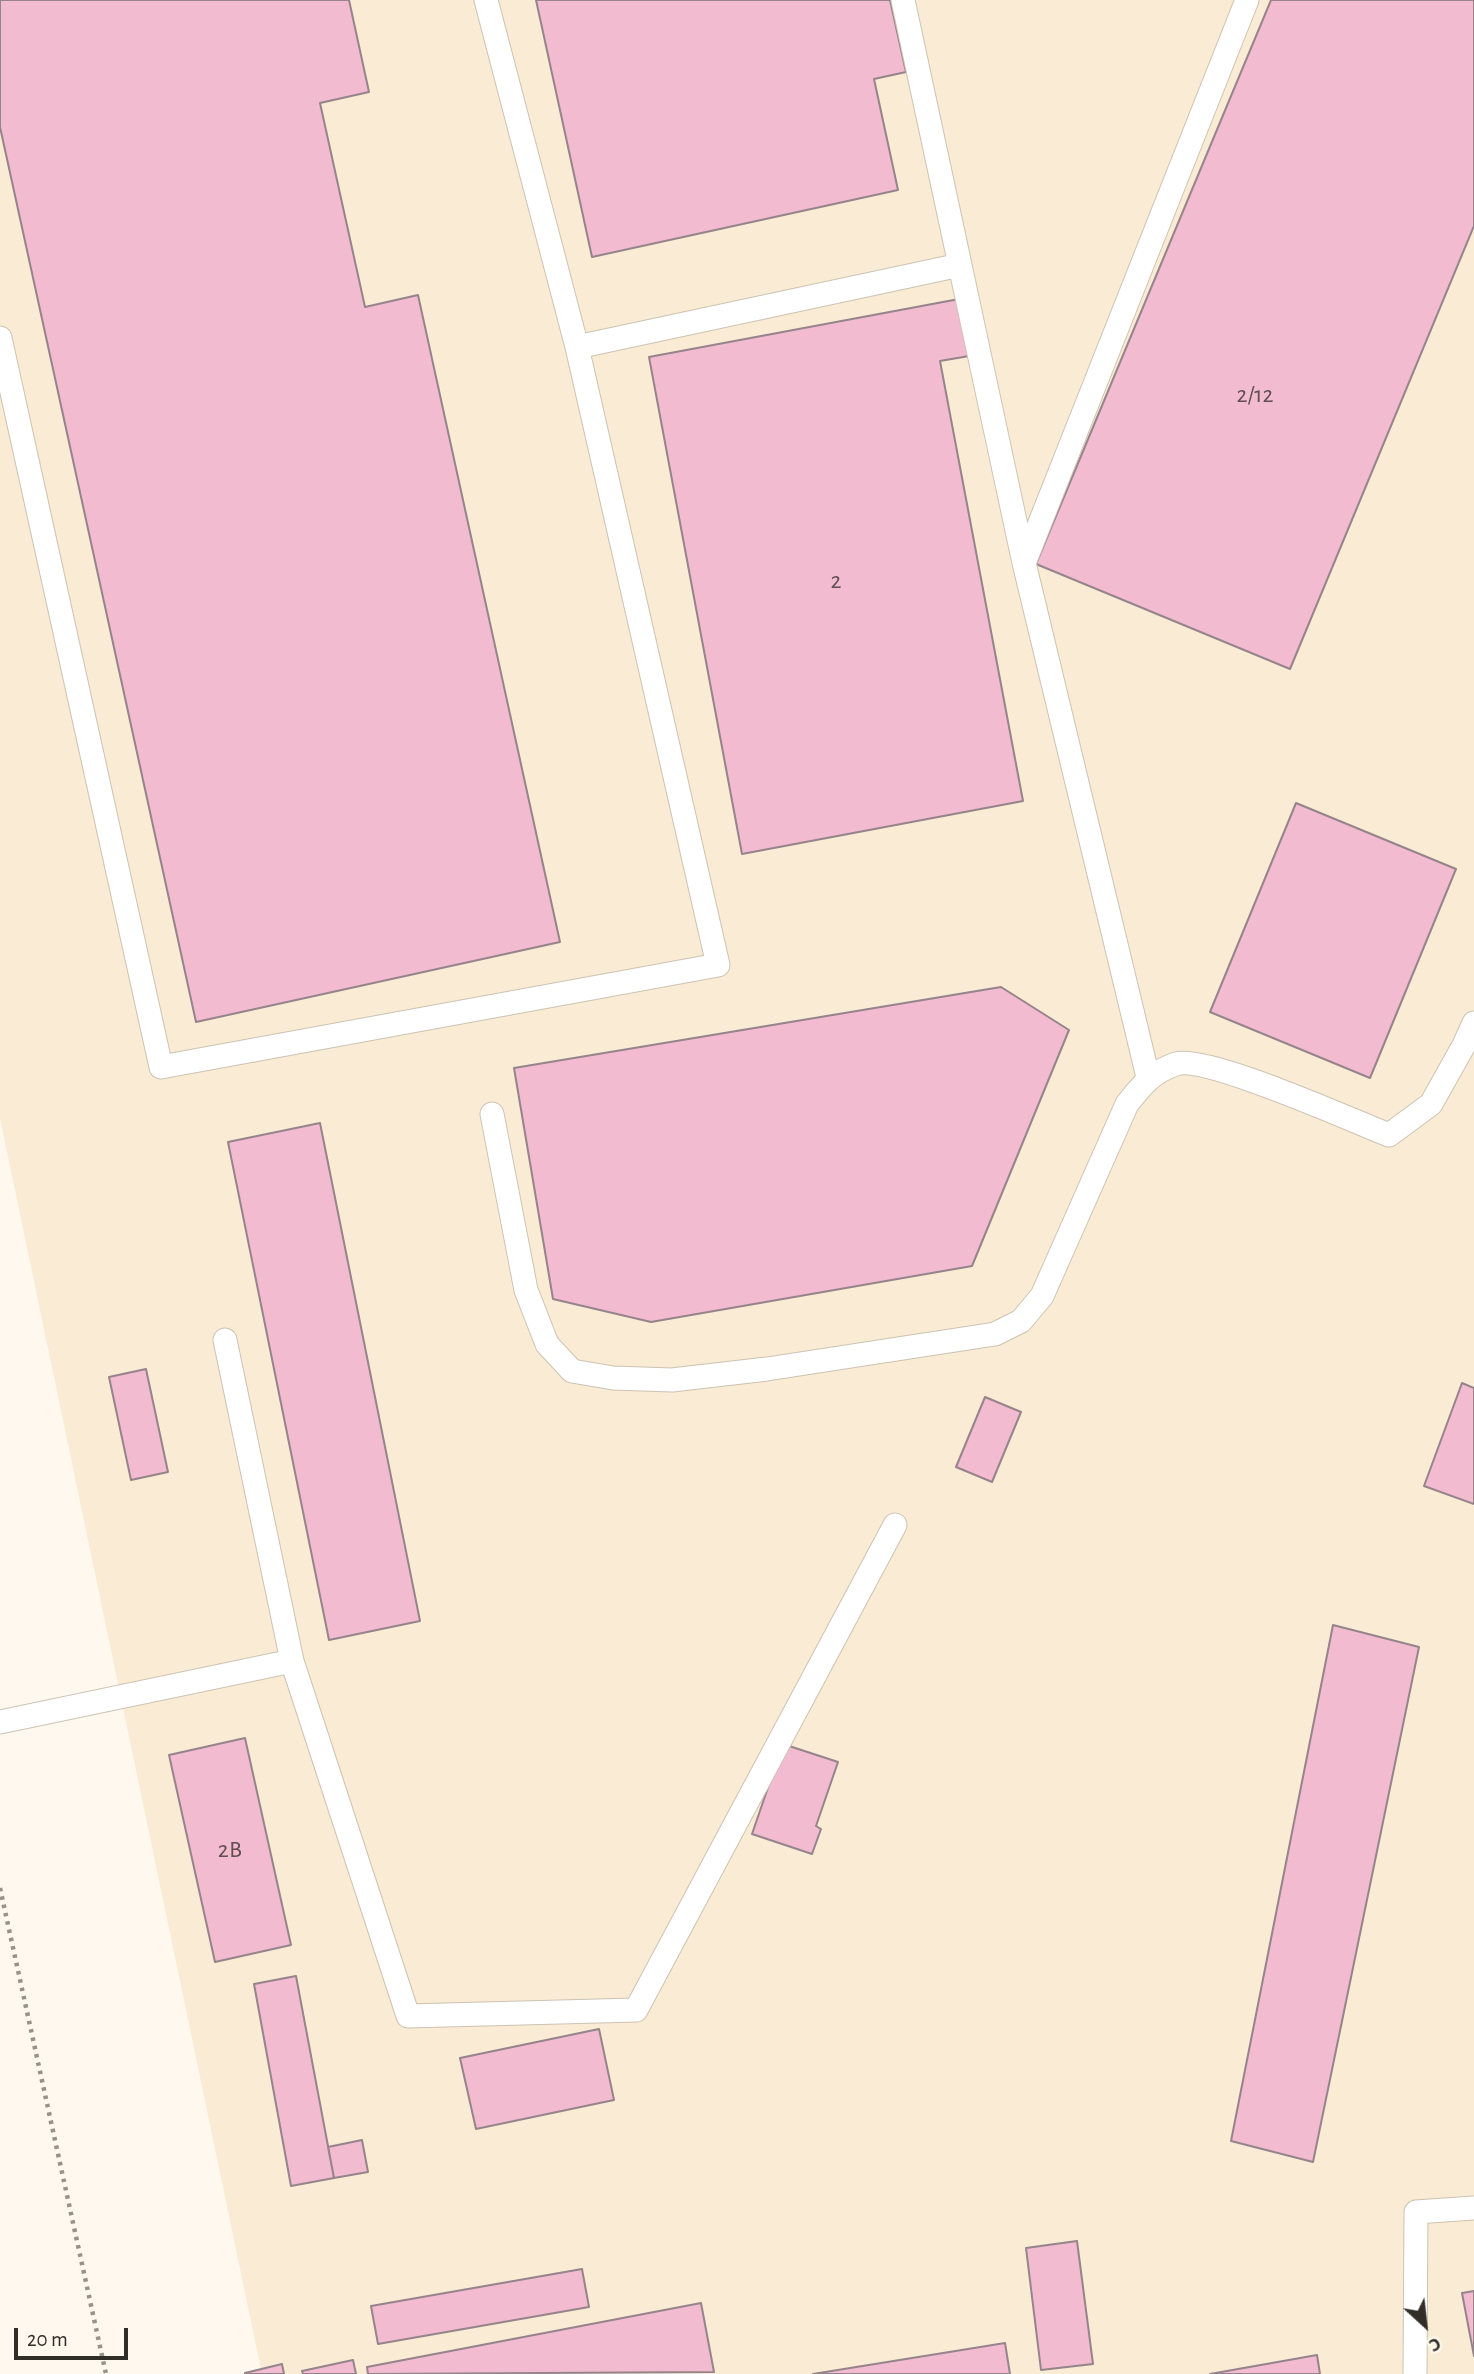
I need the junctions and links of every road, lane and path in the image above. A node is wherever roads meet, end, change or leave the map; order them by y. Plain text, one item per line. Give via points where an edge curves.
1 (485, 0) edge
2 (903, 0) edge
3 (1247, 0) edge
4 (960, 265) junction
5 (0, 338) edge
6 (577, 347) junction
7 (1024, 563) junction
8 (1474, 1023) edge
9 (1148, 1077) junction
10 (492, 1114) dead end
11 (225, 1340) dead end
12 (895, 1525) dead end
13 (292, 1661) junction
14 (0, 1722) edge
15 (0, 1888) edge
16 (1474, 2208) edge
17 (106, 2374) edge
18 (1415, 2374) edge

1 - 6 lane
2 - 4 lane
3 - 7 lane
4 - 6 lane
4 - 7 lane
5 - 6 lane via 161,1068 718,965
7 - 9 lane
8 - 9 lane via 1431,1104 1389,1135 1214,1067 1178,1062
9 - 10 lane via 1126,1104 1042,1296 1021,1321 995,1334 672,1380 572,1371 547,1344 526,1290
11 - 13 lane
12 - 13 lane via 636,2010 408,2016
13 - 14 lane
15 - 17 path
16 - 18 lane via 1416,2212

